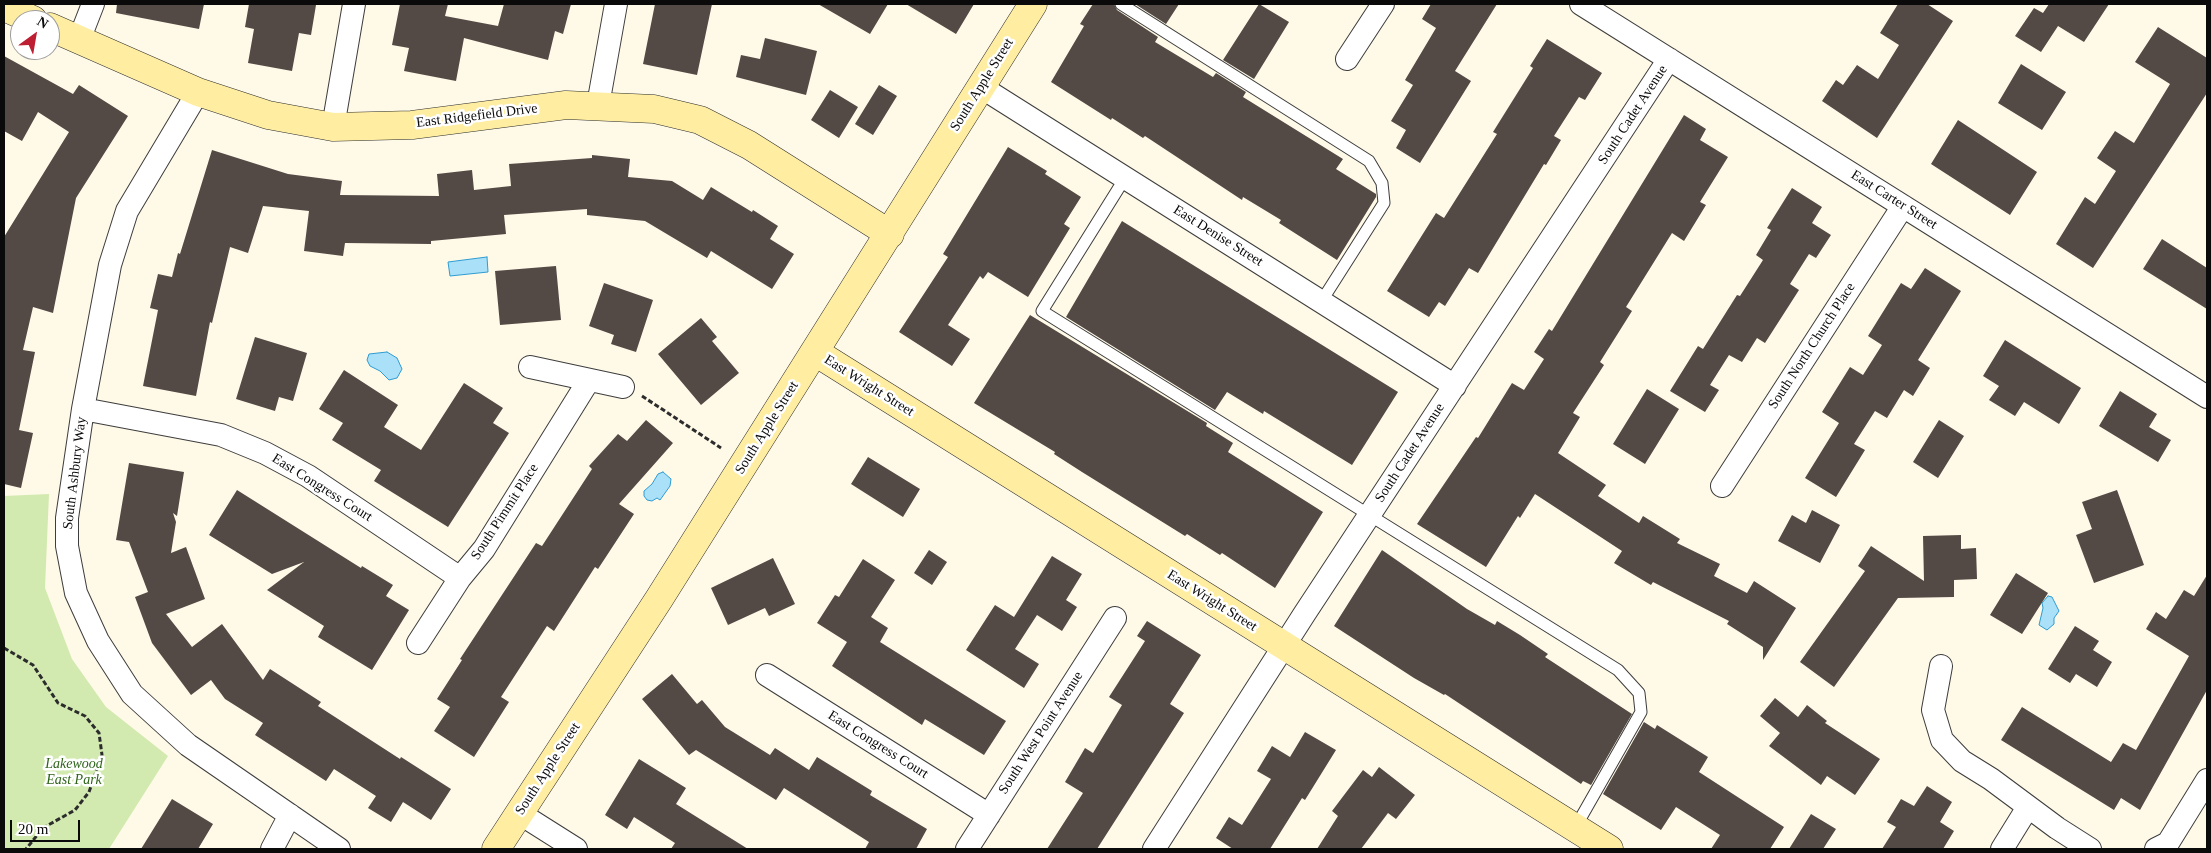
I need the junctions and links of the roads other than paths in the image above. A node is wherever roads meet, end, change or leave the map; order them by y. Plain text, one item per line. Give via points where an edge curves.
1 (93, 4) edge
2 (354, 4) edge
3 (616, 4) edge
4 (1033, 4) edge
5 (1121, 4) edge
6 (1382, 4) edge
7 (1580, 4) edge
8 (60, 31) edge
9 (79, 40) junction
10 (1348, 59) dead end
11 (1669, 59) junction
12 (981, 87) junction
13 (198, 92) junction
14 (598, 105) junction
15 (332, 127) junction
16 (1125, 178) junction
17 (1903, 206) junction
18 (890, 234) junction
19 (1322, 302) junction
20 (816, 352) junction
21 (530, 367) dead end
22 (590, 380) junction
23 (1454, 386) junction
24 (623, 387) road end
25 (2207, 397) edge
26 (83, 409) junction
27 (1722, 486) dead end
28 (1370, 515) junction
29 (460, 578) junction
30 (1115, 618) dead end
31 (418, 643) dead end
32 (1284, 646) junction
33 (1941, 666) dead end
34 (767, 675) dead end
35 (2207, 780) edge
36 (2028, 807) junction
37 (519, 813) junction
38 (290, 815) junction
39 (989, 815) junction
40 (1575, 828) junction
41 (272, 849) edge
42 (339, 849) edge
43 (496, 849) edge
44 (576, 849) edge
45 (967, 849) edge
46 (1154, 849) edge
47 (1609, 849) edge
48 (2002, 849) edge
49 (2090, 849) edge
50 (2156, 849) edge

1 - 9 street
2 - 15 street
3 - 14 street
4 - 12 street, South Apple Street
5 - 19 lane via 1369,162 1382,184 1384,203
6 - 10 street
7 - 11 street, East Carter Street
8 - 9 street, East Ridgefield Drive
9 - 13 street, East Ridgefield Drive
11 - 17 street, East Carter Street
11 - 23 street, South Cadet Avenue
12 - 16 street, East Denise Street
12 - 18 street, South Apple Street
13 - 15 street, East Ridgefield Drive via 268,115
13 - 26 street, South Ashbury Way via 127,211 110,265
14 - 15 street, East Ridgefield Drive via 566,105 412,125
14 - 18 street, East Ridgefield Drive via 654,109 700,120 749,145
16 - 19 street, East Denise Street
16 - 28 lane via 1042,311
17 - 25 street, East Carter Street
17 - 27 street, South North Church Place
18 - 20 street, South Apple Street
19 - 23 street, East Denise Street
20 - 32 street, East Wright Street
20 - 37 street, South Apple Street
21 - 22 street
22 - 24 street
22 - 29 street, South Pimmit Place via 484,549
23 - 28 street, South Cadet Avenue
26 - 29 street, East Congress Court via 221,435 265,453 308,476
26 - 38 street, South Ashbury Way via 67,518 67,546 76,593 98,641 132,694 181,739
28 - 32 street, South Cadet Avenue
28 - 40 lane via 1618,670 1638,693 1641,712
29 - 31 street, South Pimmit Place
30 - 39 street, South West Point Avenue
32 - 40 street, East Wright Street
32 - 46 street, South Cadet Avenue
33 - 36 street via 1932,710 1942,740 1962,761
34 - 39 street, East Congress Court
35 - 50 street via 2168,843
36 - 48 street
36 - 49 street
37 - 43 street, South Apple Street
37 - 44 street
38 - 41 street
38 - 42 street, South Ashbury Way
39 - 45 street, South West Point Avenue
40 - 47 street, East Wright Street

